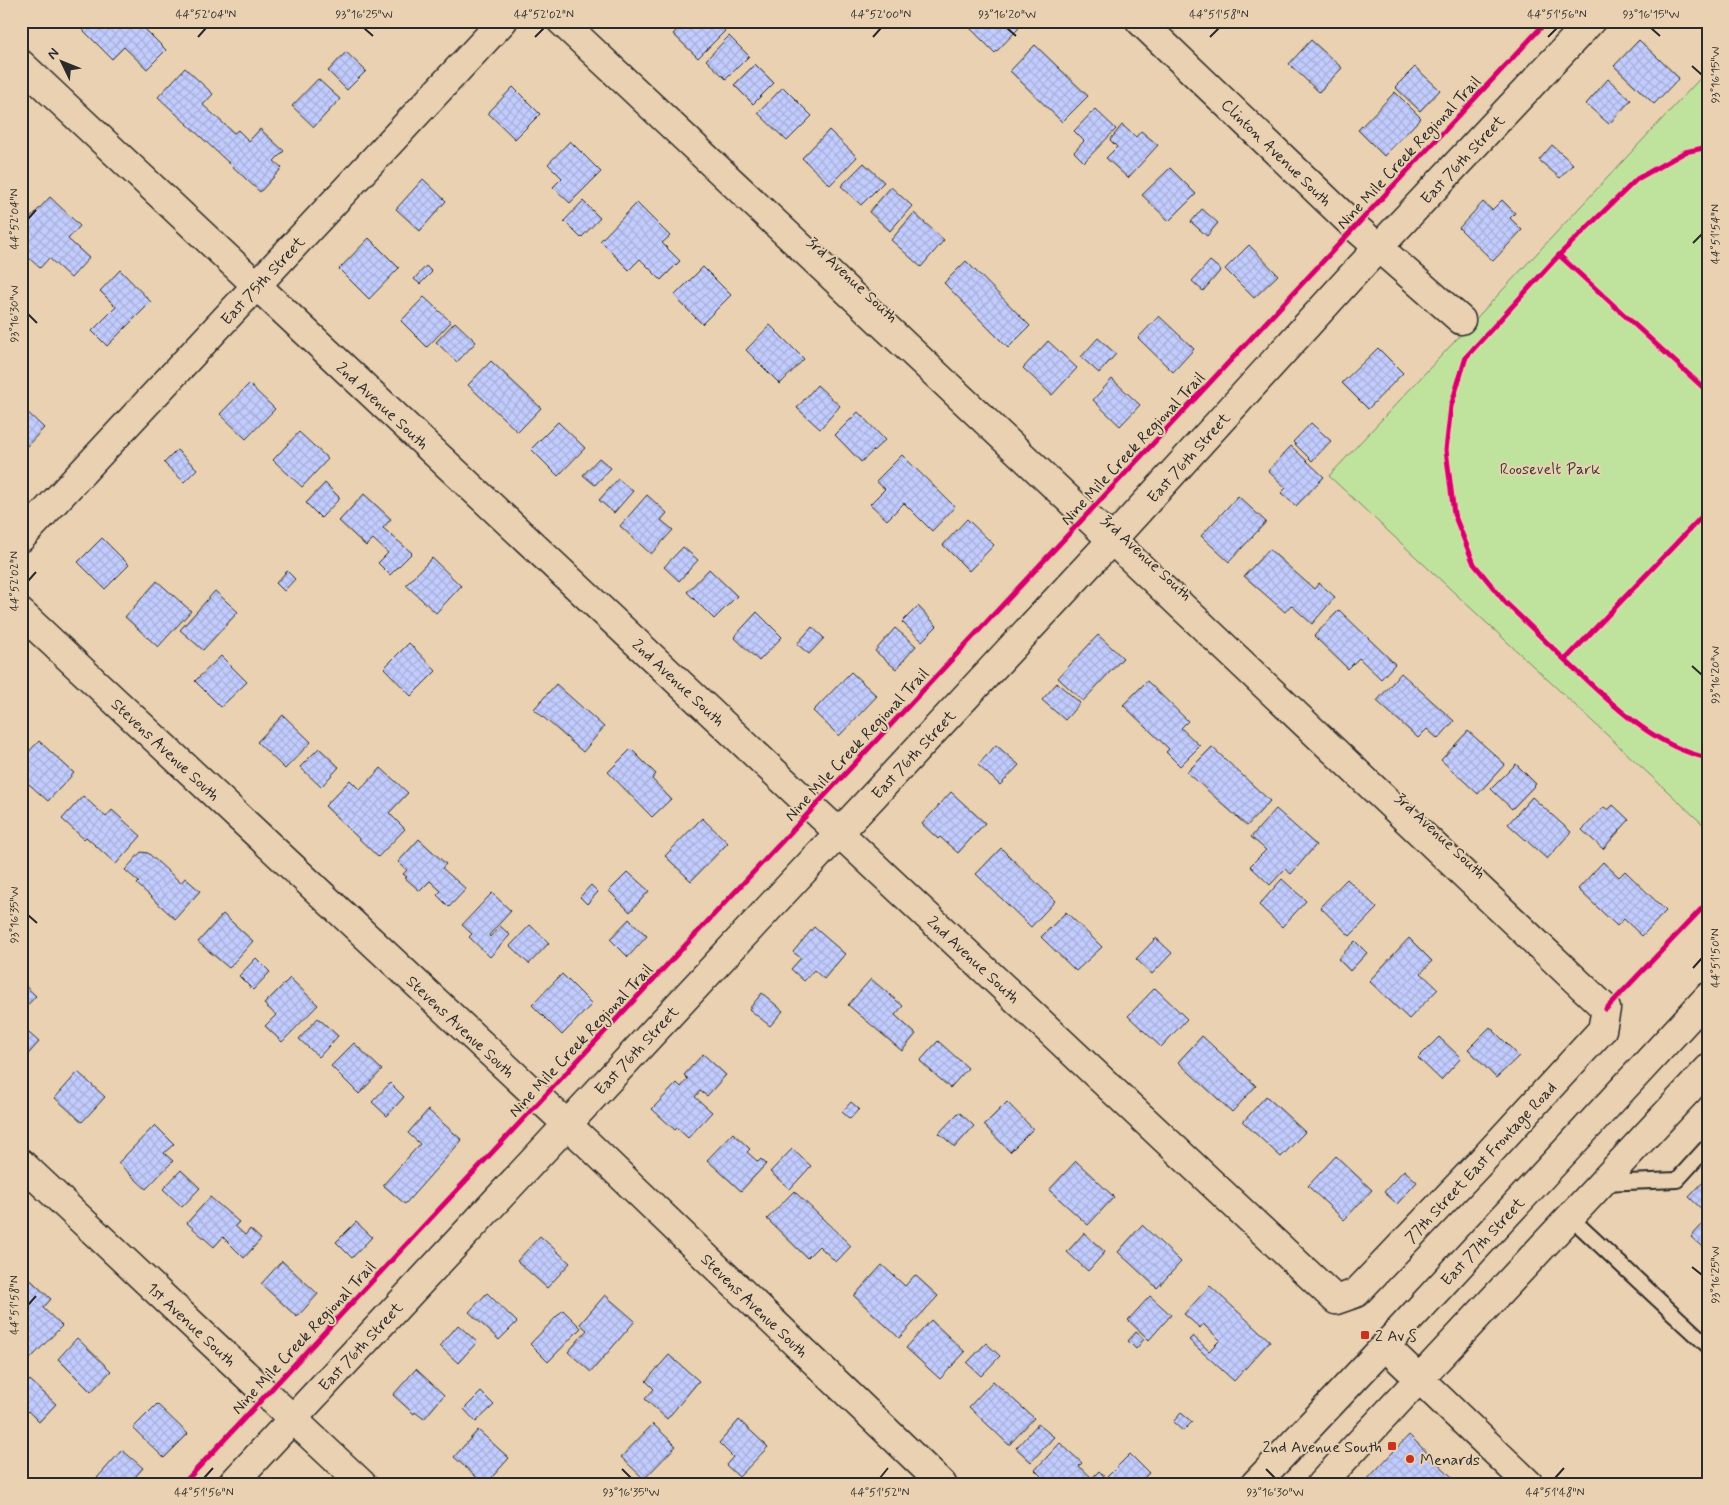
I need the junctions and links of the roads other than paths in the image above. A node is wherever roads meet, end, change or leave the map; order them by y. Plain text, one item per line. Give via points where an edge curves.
1 (504, 21) edge
2 (561, 21) edge
3 (1140, 21) edge
4 (1591, 21) edge
5 (21, 64) edge
6 (1379, 248) junction
7 (257, 286) junction
8 (1461, 320) dead end
9 (21, 538) edge
10 (1112, 540) junction
11 (21, 613) edge
12 (839, 833) junction
13 (1708, 997) edge
14 (1606, 1008) joint
15 (1708, 1069) edge
16 (567, 1125) junction
17 (1708, 1146) edge
18 (21, 1163) edge
19 (1602, 1183) junction
20 (1570, 1217) junction
21 (1336, 1300) joint
22 (1385, 1346) junction
23 (1708, 1346) edge
24 (1419, 1378) junction
25 (292, 1419) junction
26 (232, 1484) edge
27 (362, 1484) edge
28 (942, 1484) edge
29 (1255, 1484) edge
30 (1321, 1484) edge
31 (1529, 1484) edge

1 - 7 street, East 75th Street
2 - 10 street, 3rd Avenue South
3 - 6 street, Clinton Avenue South
4 - 6 street, East 76th Street
5 - 7 street, 2nd Avenue South
6 - 8 street, Clinton Avenue South
6 - 10 street, East 76th Street
7 - 9 street, East 75th Street
7 - 12 street, 2nd Avenue South
10 - 12 street, East 76th Street
10 - 14 street, 3rd Avenue South
11 - 16 street, Stevens Avenue South
12 - 16 street, East 76th Street
12 - 21 street, 2nd Avenue South
13 - 22 street, East 77th Street
14 - 21 street, 77th Street East Frontage Road via 1602,1030 1479,1164 1356,1293
15 - 19 street
16 - 25 street, East 76th Street
16 - 28 street, Stevens Avenue South
17 - 19 lane via 1677,1180
18 - 25 street, 1st Avenue South
19 - 20 street
20 - 23 lane
20 - 24 street
22 - 24 street
22 - 29 street, East 77th Street
24 - 30 street
24 - 31 street
25 - 26 street, East 76th Street
25 - 27 street, 1st Avenue South

